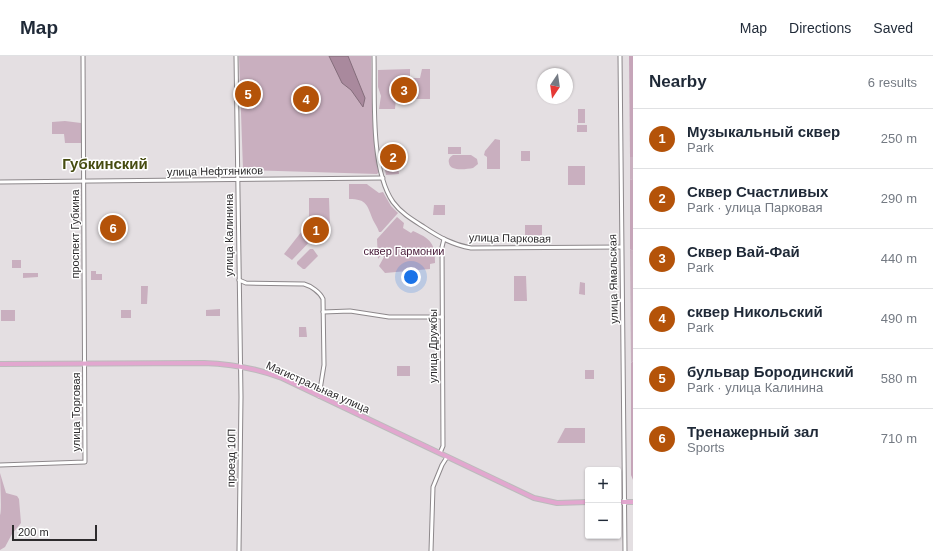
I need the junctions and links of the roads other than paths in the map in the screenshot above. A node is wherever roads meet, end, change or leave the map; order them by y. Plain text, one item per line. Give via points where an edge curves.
1 (83, 56) edge
2 (236, 56) edge
3 (374, 56) edge
4 (620, 56) edge
5 (383, 178) junction
6 (238, 180) junction
7 (84, 181) junction
8 (0, 182) edge
9 (444, 239) junction
10 (621, 247) junction
11 (238, 280) junction
12 (323, 312) junction
13 (442, 317) junction
14 (85, 363) junction
15 (0, 364) edge
16 (240, 366) junction
17 (319, 396) junction
18 (440, 453) junction
19 (447, 456) junction
20 (0, 464) edge
21 (585, 502) edge
22 (624, 502) junction
23 (633, 502) edge
24 (239, 551) edge
25 (431, 551) edge
26 (625, 551) edge

1 - 7 street, проспект Губкина
2 - 6 street, улица Калинина
3 - 5 street, улица Парковая via 376,140
4 - 10 street, улица Ямальская
5 - 6 street, улица Нефтяников
5 - 9 street, улица Парковая via 389,195 398,208
6 - 7 street, улица Нефтяников
6 - 11 street, улица Калинина
7 - 8 street, улица Нефтяников
7 - 14 street, проспект Губкина
9 - 10 street, улица Парковая via 476,248
9 - 13 street, улица Дружбы
10 - 22 street, улица Ямальская
11 - 12 street via 246,284 306,284 321,295
11 - 16 street, улица Калинина
12 - 13 street via 354,312 389,317
12 - 17 street via 324,368
13 - 18 street, улица Дружбы via 443,446
14 - 15 main road, Магистральная улица
14 - 16 main road, Магистральная улица via 204,363
14 - 20 street, улица Торговая via 85,462
16 - 17 main road, Магистральная улица via 272,374
16 - 24 street, проезд 10П
17 - 18 main road, Магистральная улица
18 - 19 main road, Магистральная улица
19 - 21 main road, Магистральная улица via 529,496 557,503
19 - 25 street via 433,487
22 - 23 main road
22 - 26 street, улица Ямальская

